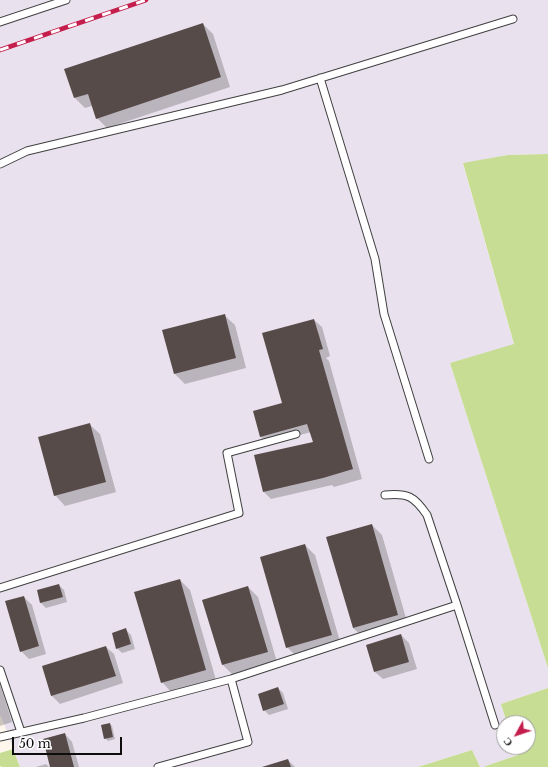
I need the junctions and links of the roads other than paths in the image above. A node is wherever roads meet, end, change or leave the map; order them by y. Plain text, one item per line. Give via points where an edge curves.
1 (66, 0) edge
2 (513, 19) dead end
3 (0, 22) edge
4 (320, 78) junction
5 (0, 164) edge
6 (296, 434) dead end
7 (428, 459) dead end
8 (385, 495) dead end
9 (0, 588) edge
10 (457, 605) junction
11 (0, 670) edge
12 (231, 679) junction
13 (495, 725) dead end
14 (21, 732) junction
15 (0, 737) edge
16 (158, 767) edge

1 - 3 lane
2 - 4 lane
4 - 5 lane via 282,90 27,151
4 - 7 lane via 375,259 384,314
6 - 9 lane via 226,453 239,513
8 - 10 lane via 408,496 419,503 427,515
10 - 12 lane
10 - 13 lane
11 - 14 lane
12 - 14 lane
12 - 16 lane via 248,742
14 - 15 lane

